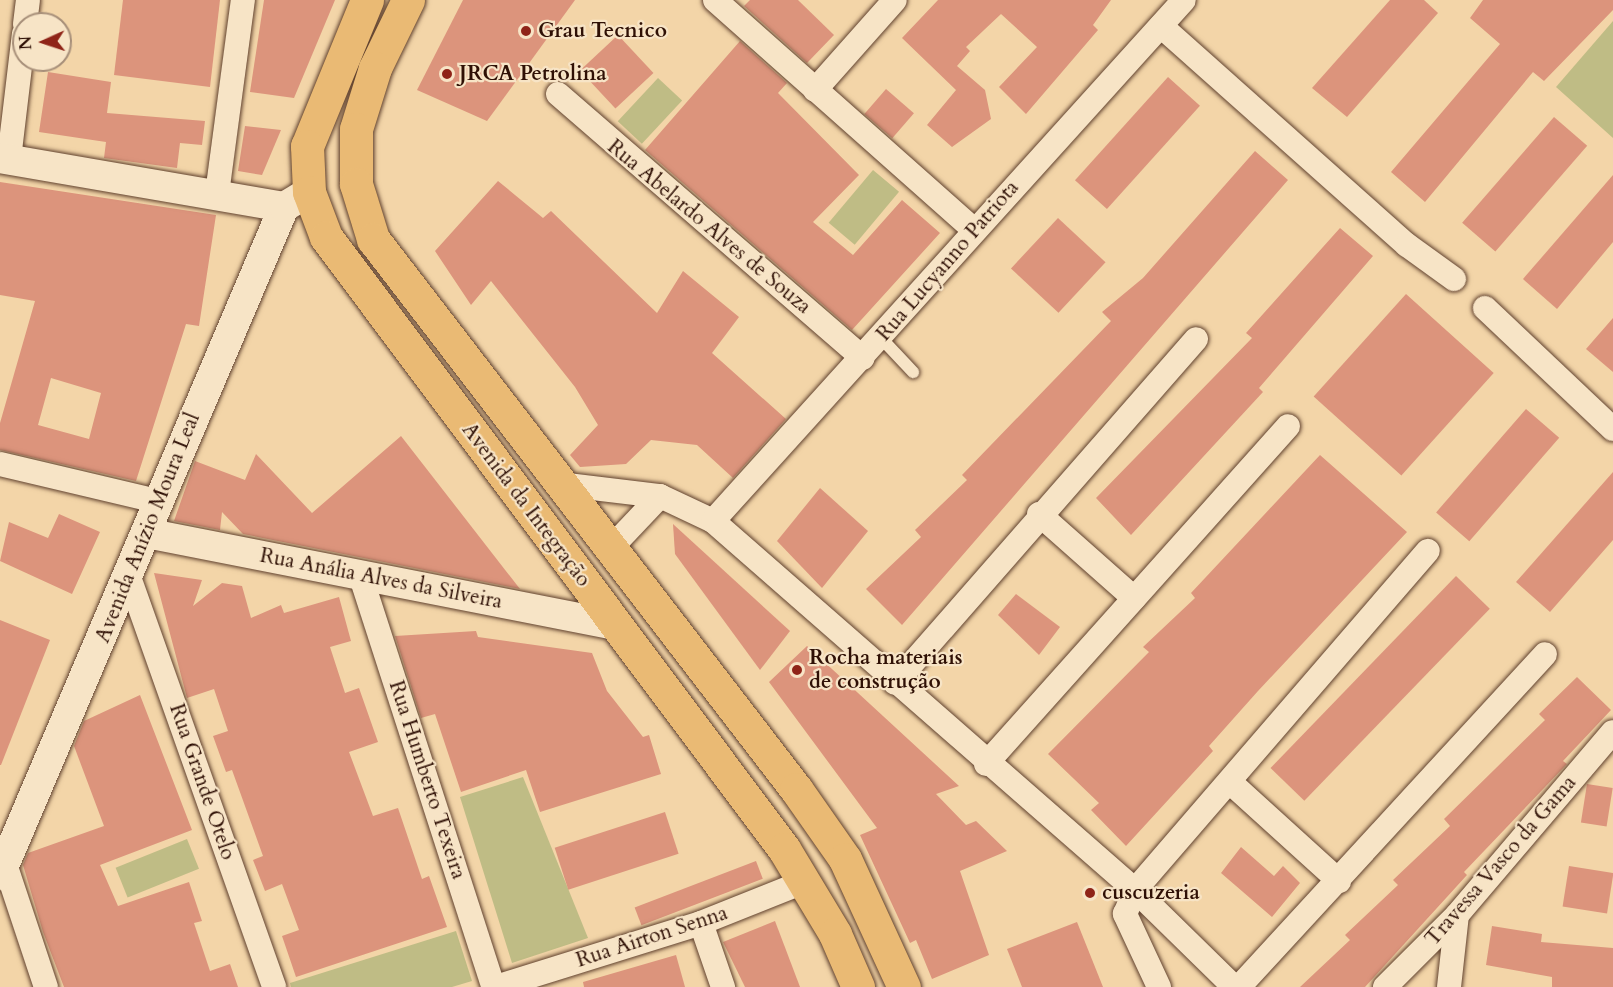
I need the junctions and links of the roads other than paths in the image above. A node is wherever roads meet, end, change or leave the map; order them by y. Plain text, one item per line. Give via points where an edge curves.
1 (243, 0) edge
2 (367, 0) edge
3 (408, 0) edge
4 (715, 0) edge
5 (895, 0) edge
6 (1184, 0) edge
7 (1161, 26) junction
8 (18, 72) edge
9 (815, 90) junction
10 (558, 94) dead end
11 (4, 158) edge
12 (217, 194) junction
13 (296, 199) junction
14 (973, 229) junction
15 (1454, 279) dead end
16 (1485, 308) dead end
17 (881, 338) junction
18 (1196, 339) dead end
19 (863, 358) junction
20 (913, 372) dead end
21 (1288, 426) dead end
22 (1613, 429) edge
23 (0, 464) edge
24 (559, 484) junction
25 (660, 496) junction
26 (157, 501) junction
27 (1040, 514) junction
28 (713, 521) junction
29 (146, 533) junction
30 (609, 550) junction
31 (1428, 551) dead end
32 (360, 574) junction
33 (129, 577) junction
34 (1134, 598) junction
35 (616, 625) junction
36 (1545, 654) dead end
37 (895, 683) junction
38 (1613, 732) edge
39 (753, 735) junction
40 (719, 763) junction
41 (986, 764) junction
42 (1231, 783) junction
43 (796, 789) junction
44 (760, 818) junction
45 (2, 869) edge
46 (806, 881) junction
47 (1338, 881) junction
48 (1135, 890) junction
49 (1457, 915) junction
50 (701, 923) junction
51 (46, 987) edge
52 (274, 987) edge
53 (495, 987) edge
54 (723, 987) edge
55 (858, 987) edge
56 (903, 987) edge
57 (1159, 987) edge
58 (1234, 987) edge
59 (1239, 987) edge
60 (1385, 987) edge
61 (1449, 987) edge

1 - 12 street
2 - 13 main road, Avenida da Integração via 314,118
3 - 24 main road, Avenida da Integração via 358,114 353,150 361,212 390,266
4 - 9 street
5 - 9 street
6 - 7 street, Rua Lucyanno Patriota
7 - 14 street, Rua Lucyanno Patriota
7 - 15 street via 1407,245
8 - 11 street
9 - 14 street
10 - 19 street, Rua Abelardo Alves de Souza
11 - 12 street
12 - 13 street
13 - 26 street, Avenida Anízio Moura Leal
13 - 35 main road, Avenida da Integração
14 - 17 street, Rua Lucyanno Patriota
16 - 22 street
17 - 19 street, Rua Lucyanno Patriota
17 - 20 lane
18 - 27 street
19 - 28 street, Rua Lucyanno Patriota
21 - 34 street
23 - 26 street
24 - 25 street
24 - 30 main road, Avenida da Integração
25 - 28 street
25 - 30 street
26 - 29 street, Avenida Anízio Moura Leal
27 - 34 street
27 - 37 street
28 - 37 street
29 - 32 street, Rua Anália Alves da Silveira
29 - 33 street, Avenida Anízio Moura Leal
30 - 39 main road, Avenida da Integração
31 - 42 street
32 - 35 street, Rua Anália Alves da Silveira
32 - 53 street, Rua Humberto Texeira
33 - 45 street, Avenida Anízio Moura Leal
33 - 52 street, Rua Grande Otelo
34 - 41 street
35 - 40 main road, Avenida da Integração
36 - 47 street
37 - 41 street
38 - 49 street, Travessa Vasco da Gama
39 - 40 main road via 746,755
39 - 43 main road, Avenida da Integração
40 - 44 main road, Avenida da Integração
41 - 48 street
42 - 47 street
42 - 48 street
43 - 44 main road via 769,801
43 - 56 main road, Avenida da Integração via 845,859
44 - 46 main road, Avenida da Integração
45 - 51 street
46 - 50 street, Rua Airton Senna
46 - 55 main road, Avenida da Integração
47 - 59 street
48 - 57 street via 1125,914
48 - 58 street
49 - 60 street, Travessa Vasco da Gama
49 - 61 street
50 - 53 street, Rua Airton Senna
50 - 54 street

